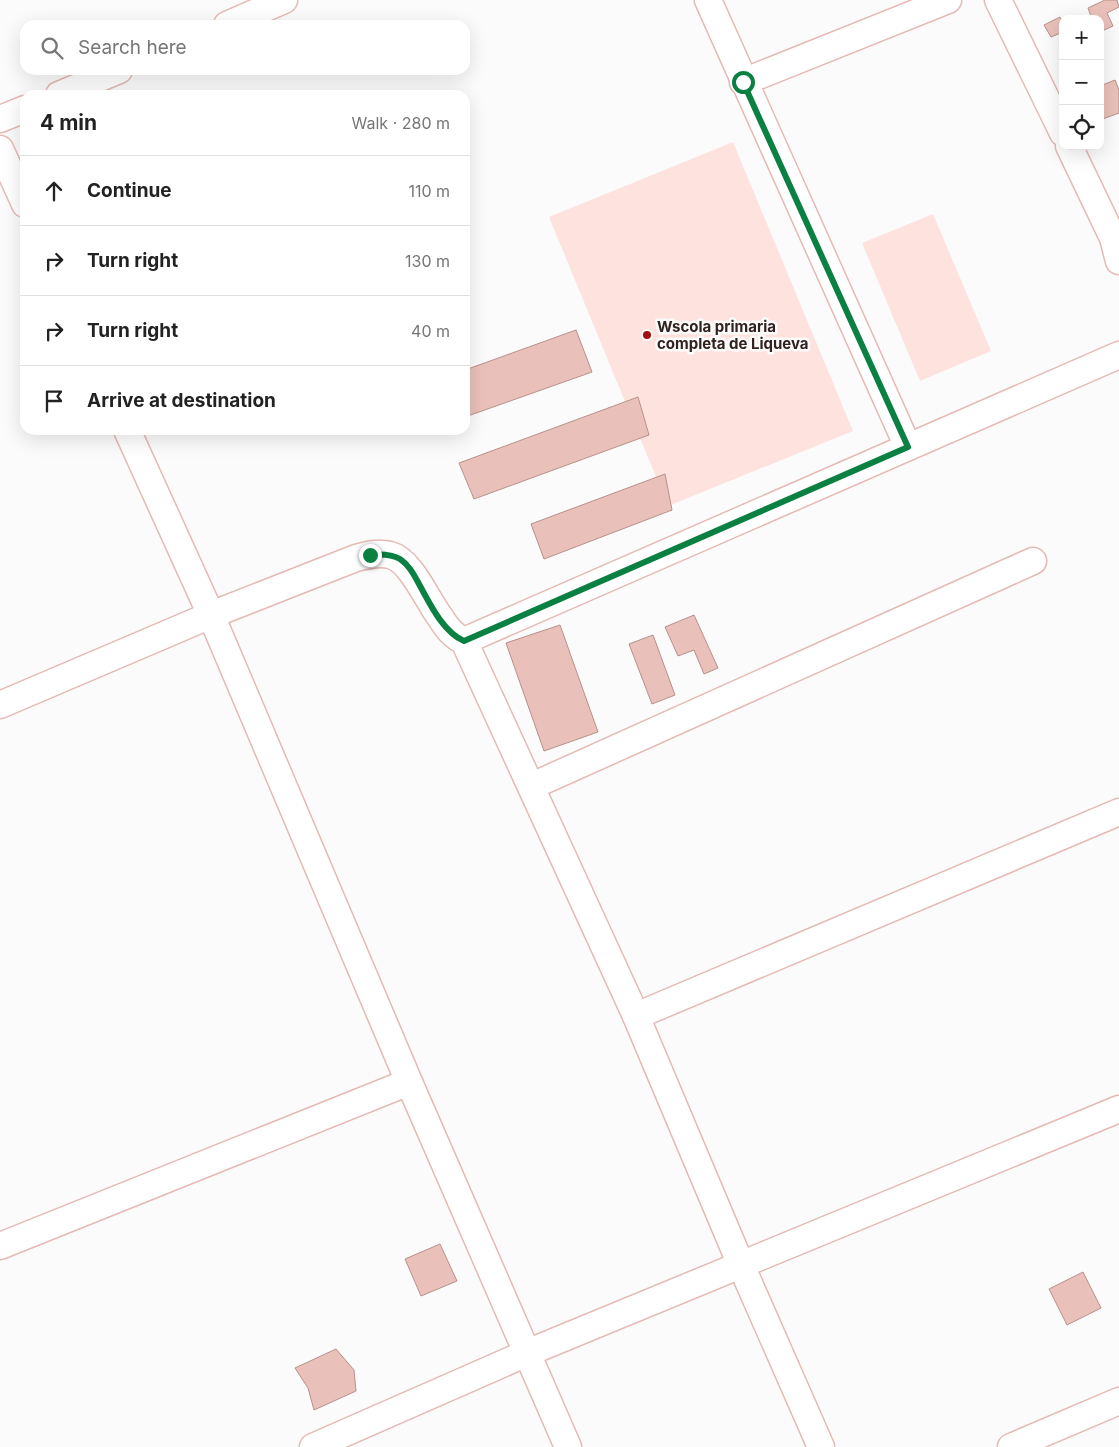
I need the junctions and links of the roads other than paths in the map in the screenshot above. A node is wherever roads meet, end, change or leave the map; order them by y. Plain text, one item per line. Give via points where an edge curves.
1 (284, 0) edge
2 (708, 0) edge
3 (948, 0) edge
4 (998, 0) edge
5 (232, 15) edge
6 (107, 75) edge
7 (743, 82) junction
8 (71, 90) edge
9 (20, 111) edge
10 (0, 120) edge
11 (1059, 125) edge
12 (0, 149) edge
13 (1071, 150) edge
14 (20, 193) edge
15 (1117, 244) edge
16 (1119, 354) edge
17 (129, 435) edge
18 (908, 447) junction
19 (1033, 560) dead end
20 (211, 615) junction
21 (464, 641) junction
22 (0, 705) edge
23 (532, 786) junction
24 (1119, 812) edge
25 (636, 1016) junction
26 (409, 1082) junction
27 (1119, 1109) edge
28 (0, 1246) edge
29 (741, 1265) junction
30 (527, 1353) junction
31 (1119, 1401) edge
32 (313, 1447) edge
33 (568, 1447) edge
34 (822, 1447) edge
35 (1011, 1447) edge

1 - 5 street
2 - 7 street
3 - 7 street
4 - 11 street
6 - 8 street
7 - 18 street
9 - 10 street
12 - 14 street
13 - 15 street
16 - 18 street
17 - 20 street
18 - 21 street
19 - 23 street
20 - 21 street via 356,558 390,555 409,567 445,625 455,637
20 - 22 street
20 - 26 street
21 - 23 street
23 - 25 street
24 - 25 street
25 - 29 street
26 - 28 street
26 - 30 street
27 - 29 street
29 - 30 street
29 - 34 street
30 - 32 street
30 - 33 street
31 - 35 street

